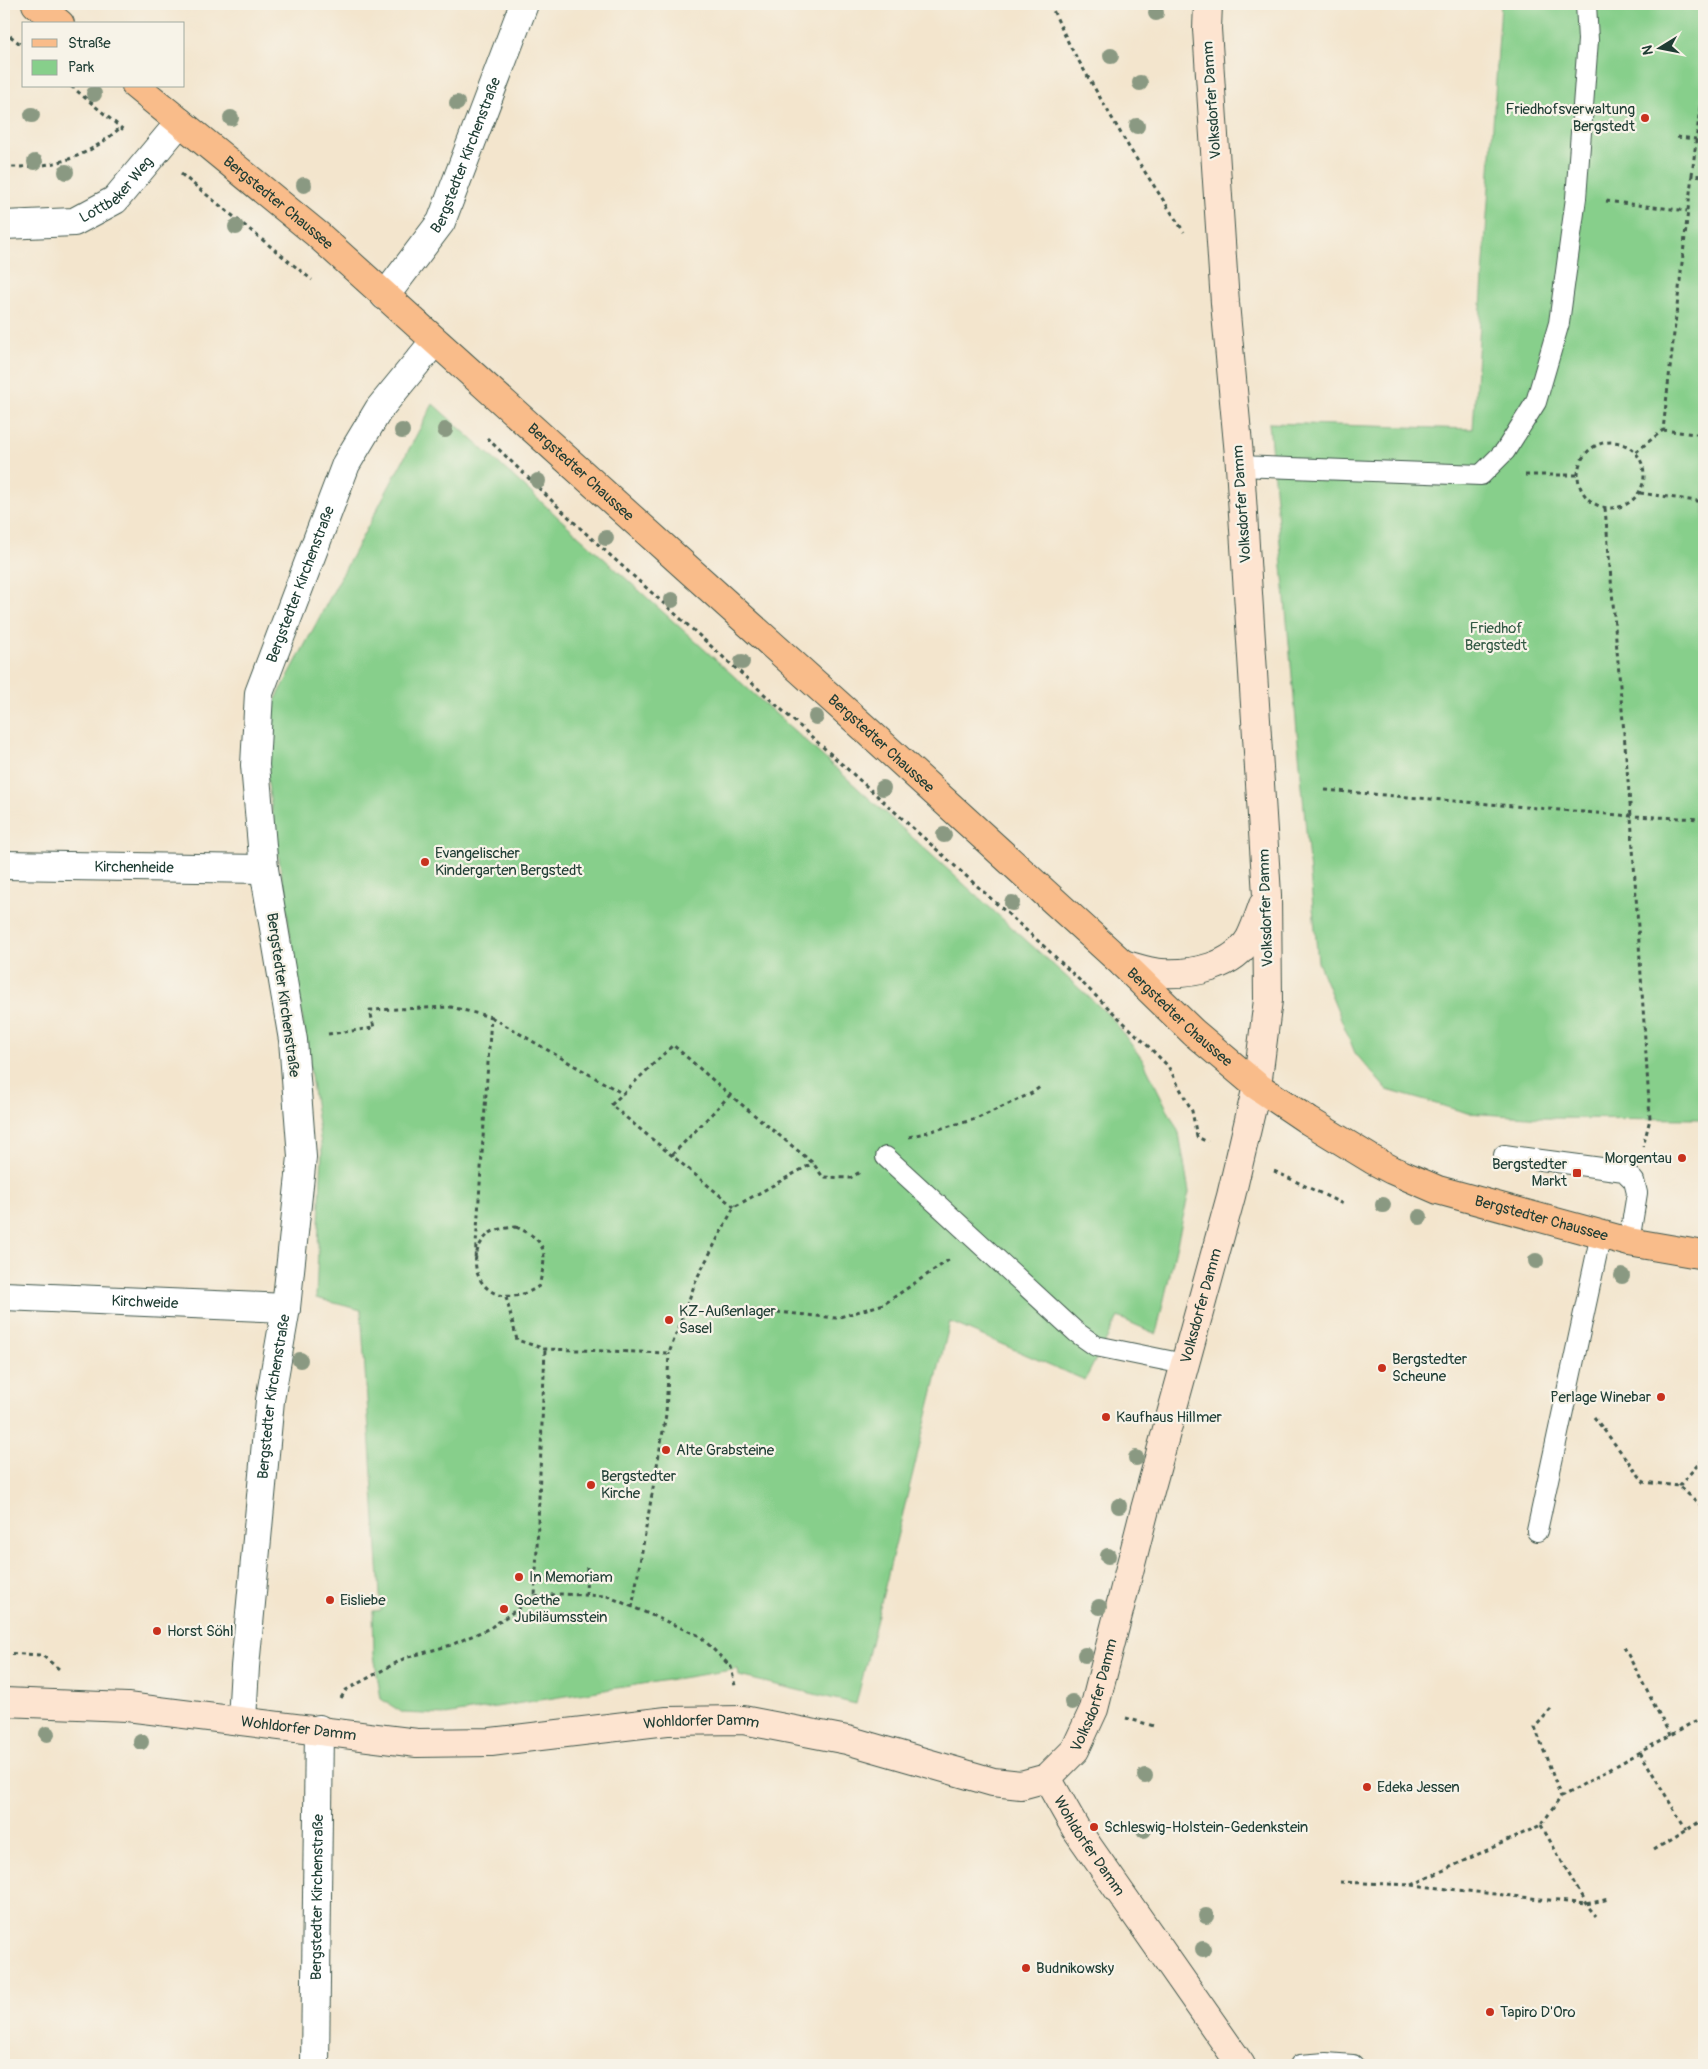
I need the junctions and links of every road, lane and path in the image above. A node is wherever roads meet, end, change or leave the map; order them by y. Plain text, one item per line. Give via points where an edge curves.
1 (36, 4) edge
2 (524, 4) edge
3 (1050, 4) edge
4 (1208, 4) edge
5 (1586, 4) edge
6 (58, 22) edge
7 (4, 31) edge
8 (22, 45) edge
9 (73, 88) edge
10 (138, 88) edge
11 (1701, 101) dead end
12 (1702, 109) edge
13 (180, 122) junction
14 (120, 128) junction
15 (1677, 136) dead end
16 (1696, 139) junction
17 (155, 153) junction
18 (4, 167) edge
19 (1692, 175) junction
20 (1704, 176) edge
21 (1576, 198) junction
22 (1688, 211) junction
23 (4, 225) edge
24 (1188, 239) dead end
25 (315, 283) dead end
26 (384, 296) junction
27 (434, 342) junction
28 (1663, 430) junction
29 (484, 435) dead end
30 (1704, 435) edge
31 (1636, 452) junction
32 (1240, 466) junction
33 (1481, 475) junction
34 (1577, 475) junction
35 (1640, 492) junction
36 (1704, 502) edge
37 (1605, 508) junction
38 (1325, 790) dead end
39 (1631, 816) junction
40 (1704, 819) edge
41 (4, 865) edge
42 (264, 869) junction
43 (1267, 895) junction
44 (1123, 964) junction
45 (491, 1017) junction
46 (293, 1040) junction
47 (1257, 1086) junction
48 (1040, 1087) dead end
49 (623, 1094) junction
50 (730, 1095) junction
51 (672, 1155) junction
52 (1241, 1155) junction
53 (1504, 1155) dead end
54 (886, 1157) junction
55 (813, 1163) junction
56 (1634, 1181) junction
57 (1343, 1204) dead end
58 (734, 1207) junction
59 (1601, 1234) junction
60 (1630, 1242) junction
61 (990, 1254) junction
62 (1704, 1255) edge
63 (475, 1260) junction
64 (4, 1296) edge
65 (506, 1297) junction
66 (286, 1308) junction
67 (777, 1312) dead end
68 (545, 1349) junction
69 (669, 1353) junction
70 (1184, 1364) junction
71 (1569, 1385) junction
72 (1704, 1458) edge
73 (1679, 1486) junction
74 (1704, 1508) edge
75 (1537, 1531) dead end
76 (587, 1564) dead end
77 (586, 1594) junction
78 (534, 1597) junction
79 (632, 1608) junction
80 (1624, 1647) dead end
81 (731, 1667) dead end
82 (4, 1702) edge
83 (1551, 1709) dead end
84 (1704, 1716) edge
85 (242, 1720) junction
86 (320, 1729) junction
87 (1670, 1735) junction
88 (1640, 1752) junction
89 (1047, 1778) junction
90 (1561, 1797) junction
91 (1704, 1819) edge
92 (1541, 1825) junction
93 (1686, 1830) junction
94 (1654, 1850) dead end
95 (1340, 1882) dead end
96 (1412, 1886) junction
97 (1609, 1899) dead end
98 (1586, 1904) junction
99 (1596, 1916) dead end
100 (315, 2065) edge
101 (1241, 2065) edge
102 (1300, 2065) edge
103 (1353, 2065) edge

1 - 6 main road
2 - 26 street, Bergstedter Kirchenstraße via 441,222
3 - 24 path via 1070,46 1130,149
4 - 32 street, Volksdorfer Damm via 1225,303
5 - 21 lane via 1588,40
7 - 8 path
9 - 14 path
10 - 13 main road, Bergstedter Chaussee
11 - 12 path
12 - 16 path
13 - 17 street, Lottbeker Weg
13 - 26 main road, Bergstedter Chaussee via 316,234
14 - 17 path
14 - 18 path via 102,144 60,162 33,168
15 - 16 path
16 - 19 path
17 - 23 street, Lottbeker Weg via 115,200 74,222
17 - 25 path
19 - 20 path
19 - 22 path
21 - 22 path
21 - 33 lane via 1559,323 1536,402 1506,451
22 - 28 path
26 - 27 main road, Bergstedter Chaussee
27 - 42 street, Bergstedter Kirchenstraße via 379,409 346,464 259,693 255,765
27 - 44 main road, Bergstedter Chaussee
28 - 30 path
28 - 31 path
29 - 52 path via 580,528 1047,949 1146,1044 1168,1066 1192,1111 1197,1137
31 - 34 path via 1621,443 1602,442 1584,455
31 - 35 path via 1645,469
32 - 33 lane
32 - 43 street, Volksdorfer Damm
33 - 34 path
34 - 37 path via 1583,493
35 - 36 path
35 - 37 path via 1624,506
37 - 39 path
38 - 39 path
39 - 40 path
39 - 56 path via 1650,1119
41 - 42 street, Kirchenheide
42 - 46 street, Bergstedter Kirchenstraße
43 - 44 street via 1249,938 1234,956 1191,972 1159,973
43 - 47 street, Volksdorfer Damm via 1268,1000
44 - 47 main road, Bergstedter Chaussee via 1193,1032
45 - 46 path via 451,1007 370,1010 374,1028
45 - 49 path
45 - 63 path
46 - 66 street, Bergstedter Kirchenstraße via 302,1157
47 - 52 street, Volksdorfer Damm
47 - 59 main road, Bergstedter Chaussee via 1392,1170 1438,1190
48 - 54 path via 976,1119 904,1139
49 - 50 path via 673,1045
49 - 51 path via 611,1105
50 - 51 path
50 - 55 path
51 - 58 path
52 - 57 path
52 - 70 street, Volksdorfer Damm
53 - 56 lane via 1624,1171
54 - 55 path via 850,1178 823,1176
54 - 61 lane
55 - 58 path
56 - 60 lane via 1637,1193
58 - 69 path via 697,1278
59 - 60 main road, Bergstedter Chaussee
59 - 71 lane
60 - 62 main road, Bergstedter Chaussee
61 - 67 path via 953,1257 884,1304 836,1318
61 - 70 lane via 1076,1332 1096,1346
63 - 65 path via 479,1278 489,1290
63 - 65 path via 479,1245 491,1232 516,1227 532,1233 541,1243 546,1260 539,1286 528,1293
64 - 66 street, Kirchweide
65 - 68 path via 518,1340
66 - 85 street, Bergstedter Kirchenstraße via 270,1400
68 - 69 path
68 - 78 path
69 - 79 path via 666,1414
70 - 89 street, Volksdorfer Damm via 1094,1709 1075,1750
71 - 73 path via 1644,1482
71 - 75 lane
72 - 73 path
73 - 74 path
76 - 77 path
77 - 78 path
77 - 79 path via 606,1596
78 - 86 path via 490,1628 451,1645 405,1658 346,1690
79 - 81 path via 700,1636
80 - 87 path
82 - 85 street, Wohldorfer Damm via 127,1707
83 - 90 path via 1535,1727
84 - 87 path
85 - 86 street, Wohldorfer Damm
86 - 89 street, Wohldorfer Damm via 418,1743 453,1744 668,1721 743,1720 847,1740 993,1782 1021,1784
86 - 100 street, Bergstedter Kirchenstraße
87 - 88 path
88 - 90 path
88 - 93 path
89 - 101 street, Wohldorfer Damm via 1076,1829
90 - 92 path
91 - 93 path
92 - 96 path
92 - 98 path
93 - 94 path
95 - 96 path
96 - 98 path
97 - 98 path
98 - 99 path
102 - 103 lane

